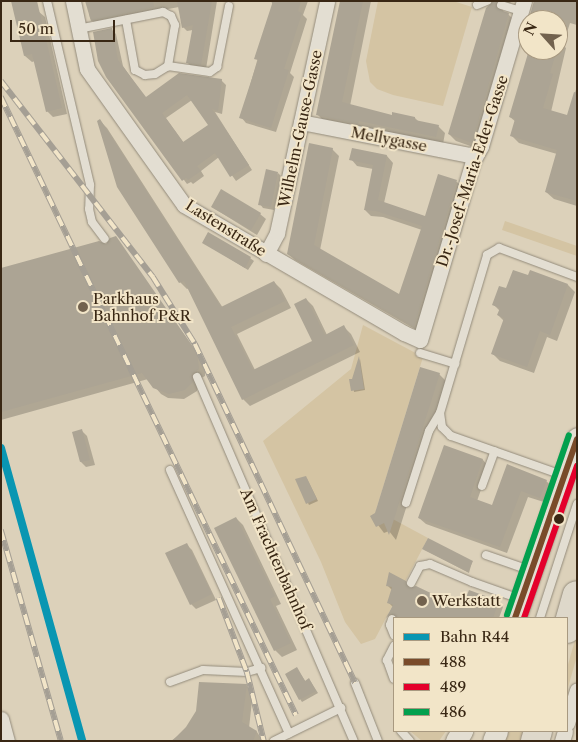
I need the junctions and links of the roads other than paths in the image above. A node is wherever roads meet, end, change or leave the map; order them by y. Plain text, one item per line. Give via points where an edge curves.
1 (47, 1) edge
2 (73, 1) edge
3 (327, 1) edge
4 (487, 1) edge
5 (477, 5) dead end
6 (501, 5) dead end
7 (229, 6) dead end
8 (522, 6) edge
9 (126, 20) junction
10 (78, 29) junction
11 (168, 66) junction
12 (301, 122) junction
13 (476, 153) junction
14 (105, 239) dead end
15 (266, 254) junction
16 (577, 276) edge
17 (420, 346) junction
18 (455, 364) junction
19 (197, 378) dead end
20 (440, 413) junction
21 (576, 444) edge
22 (495, 451) junction
23 (170, 470) dead end
24 (564, 476) junction
25 (482, 486) dead end
26 (406, 503) dead end
27 (577, 504) edge
28 (486, 555) dead end
29 (531, 571) junction
30 (411, 584) dead end
31 (577, 595) edge
32 (515, 604) edge
33 (540, 617) edge
34 (392, 619) dead end
35 (568, 626) edge
36 (393, 632) edge
37 (393, 648) edge
38 (261, 668) junction
39 (393, 676) edge
40 (170, 682) dead end
41 (355, 683) dead end
42 (577, 690) edge
43 (341, 708) junction
44 (1, 719) edge
45 (568, 720) edge
46 (289, 733) junction
47 (7, 741) edge
48 (274, 741) edge
49 (354, 741) edge
50 (378, 741) edge

1 - 14 lane via 90,185 92,222
2 - 10 street, Lastenstraße
3 - 12 street, Wilhelm-Gause-Gasse
4 - 5 lane
6 - 8 lane
7 - 11 lane via 217,67 210,72
8 - 13 street, Dr.-Josef-Maria-Eder-Gasse via 481,146
9 - 10 lane
9 - 11 lane via 135,70 144,75 154,74
9 - 11 lane via 163,12 171,16 175,25
10 - 15 street, Lastenstraße via 86,64 96,84 184,205
12 - 13 street, Mellygasse via 469,155
12 - 15 street, Wilhelm-Gause-Gasse via 278,233
13 - 17 street, Dr.-Josef-Maria-Eder-Gasse
15 - 17 street, Lastenstraße via 404,333
16 - 18 lane via 498,248 493,250 487,255
17 - 18 lane
18 - 20 lane
19 - 43 lane, Am Frachtenbahnhof
20 - 22 lane via 442,427 451,436
20 - 26 lane via 429,432
21 - 24 street
22 - 24 lane
22 - 25 lane
23 - 38 lane
24 - 29 street
27 - 33 lane
28 - 29 lane
29 - 32 street
30 - 32 lane via 420,566 430,564
31 - 35 highway
34 - 36 lane
37 - 39 lane via 387,660
38 - 40 lane via 247,672 203,670
38 - 46 lane
41 - 50 lane
42 - 45 street
43 - 46 lane
43 - 49 lane, Am Frachtenbahnhof
44 - 47 street
46 - 48 lane

